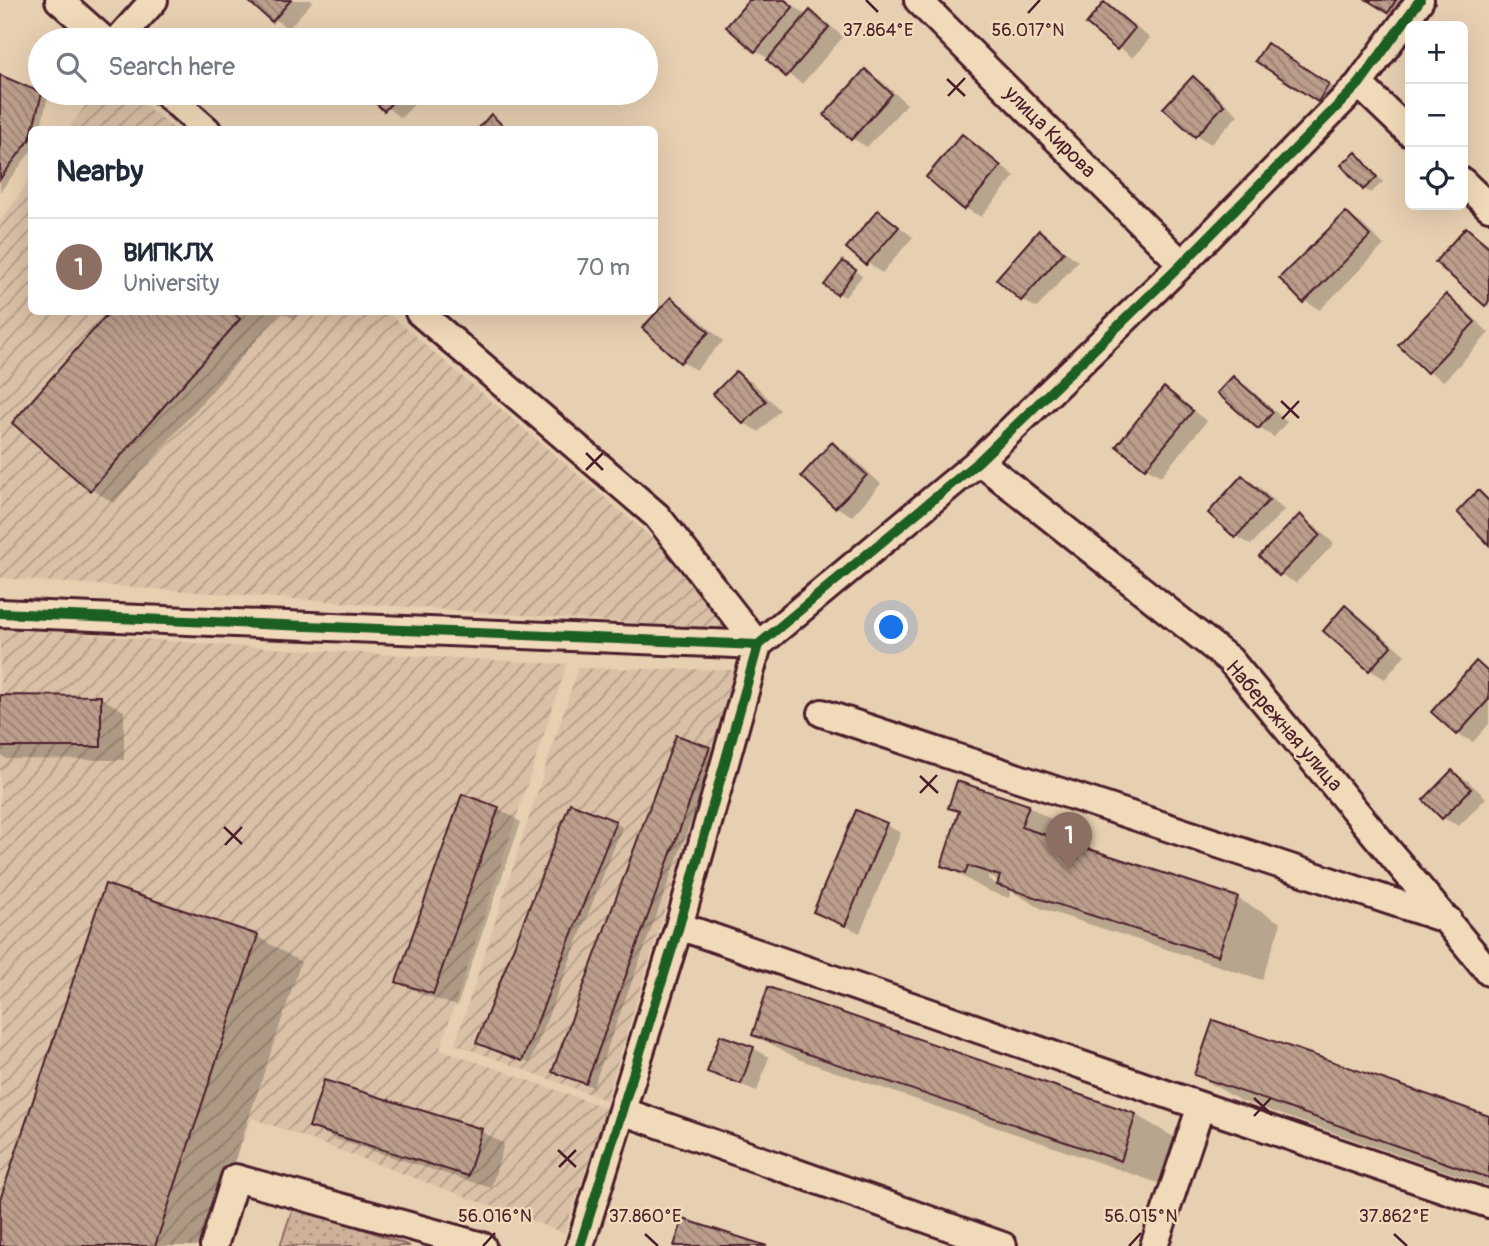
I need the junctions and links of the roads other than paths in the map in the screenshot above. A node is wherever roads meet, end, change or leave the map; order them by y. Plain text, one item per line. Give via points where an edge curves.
1 (59, 0) edge
2 (154, 0) edge
3 (918, 0) edge
4 (1420, 0) edge
5 (90, 28) edge
6 (129, 28) edge
7 (1359, 84) junction
8 (178, 105) edge
9 (202, 126) edge
10 (1405, 128) edge
11 (1468, 187) edge
12 (1489, 207) edge
13 (1182, 264) junction
14 (422, 315) edge
15 (979, 461) junction
16 (0, 613) edge
17 (758, 645) junction
18 (822, 713) dead end
19 (1448, 920) junction
20 (679, 926) junction
21 (1489, 972) edge
22 (1201, 1106) junction
23 (622, 1111) junction
24 (1489, 1204) edge
25 (1160, 1244) edge
26 (214, 1246) edge
27 (482, 1246) edge
28 (580, 1246) edge
29 (1003, 1246) edge

1 - 5 street
2 - 6 street
3 - 13 street, улица Кирова
4 - 7 street
7 - 10 street
7 - 13 street
8 - 9 street
11 - 12 street
13 - 15 street
14 - 17 street via 657,516
15 - 17 street
15 - 19 street, Набережная улица via 1230,660
16 - 17 street
17 - 20 street
18 - 19 street
19 - 21 street, Набережная улица
20 - 22 street
20 - 23 street
22 - 24 street
22 - 25 street
23 - 28 street
23 - 29 street
26 - 27 street via 234,1178

